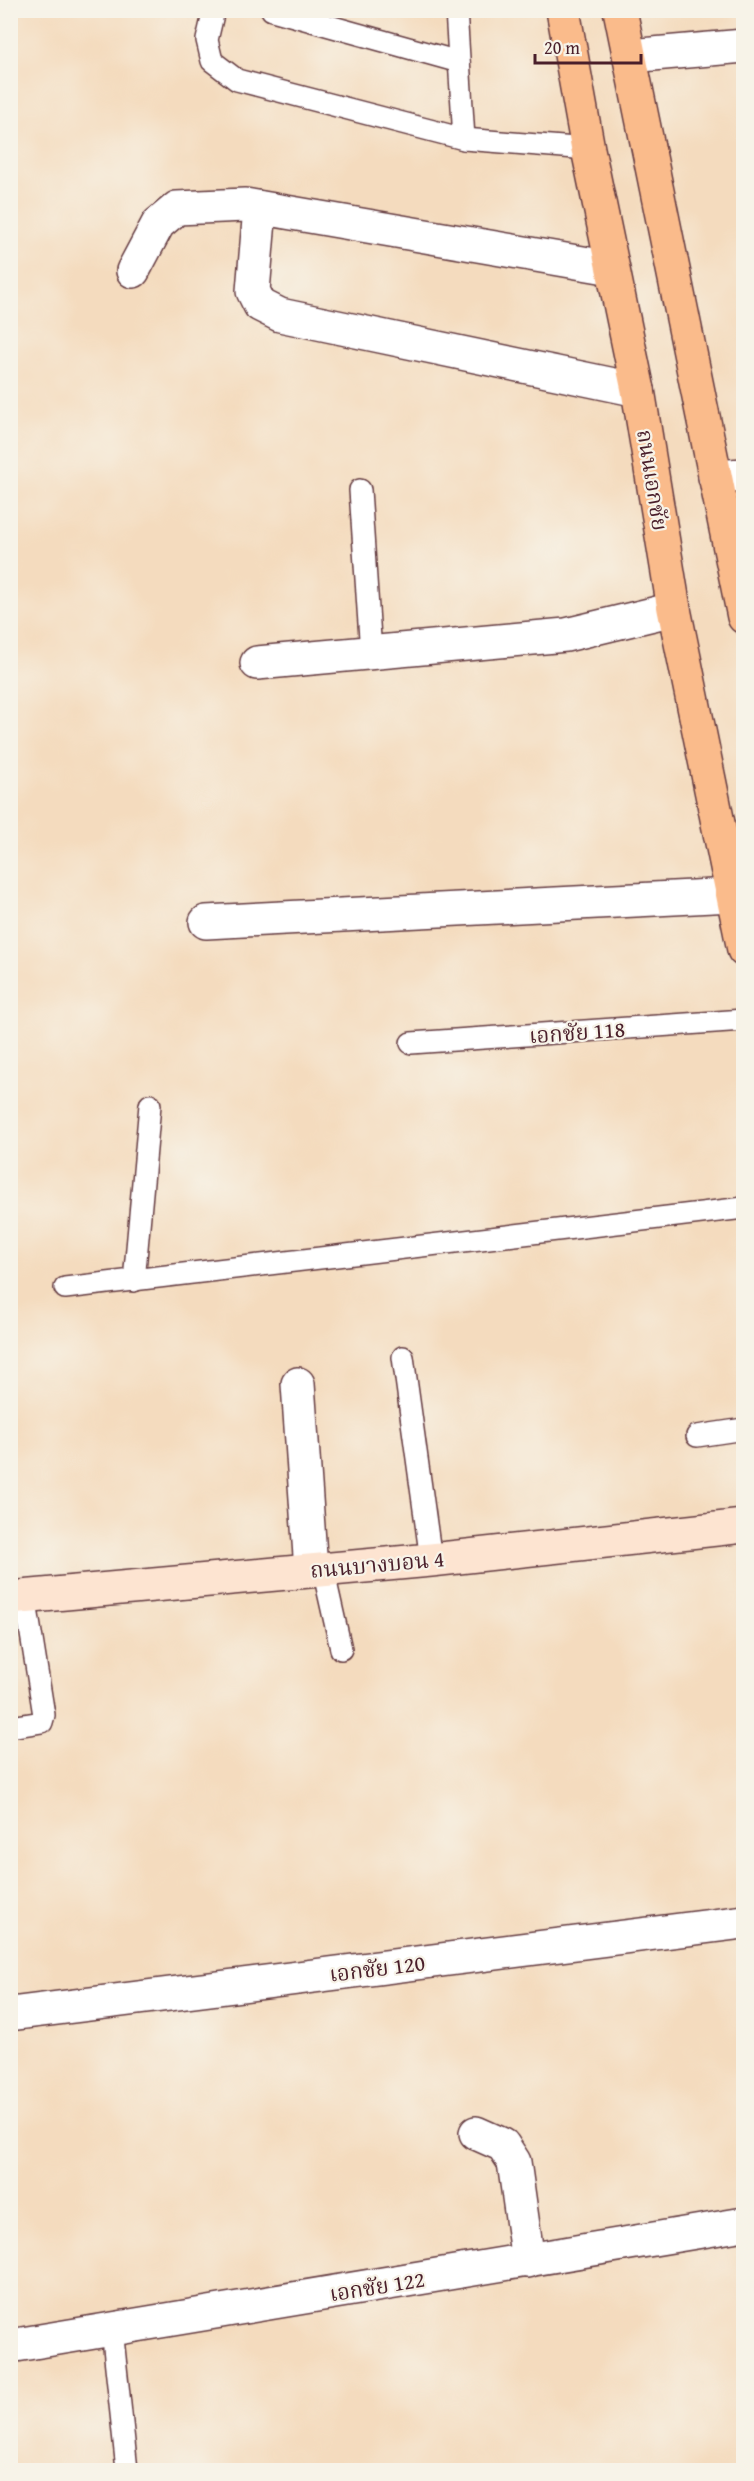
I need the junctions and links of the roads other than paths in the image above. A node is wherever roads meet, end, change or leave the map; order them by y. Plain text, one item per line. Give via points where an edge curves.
1 (214, 10) edge
2 (272, 10) edge
3 (456, 10) edge
4 (563, 10) edge
5 (620, 10) edge
6 (744, 46) edge
7 (630, 56) junction
8 (459, 62) junction
9 (464, 139) junction
10 (588, 149) junction
11 (260, 208) junction
12 (612, 268) junction
13 (133, 271) dead end
14 (638, 390) junction
15 (729, 476) edge
16 (360, 490) dead end
17 (742, 599) edge
18 (674, 609) junction
19 (370, 653) junction
20 (257, 663) dead end
21 (732, 895) junction
22 (206, 921) dead end
23 (744, 950) edge
24 (744, 1020) edge
25 (411, 1043) dead end
26 (150, 1105) dead end
27 (744, 1208) edge
28 (134, 1281) junction
29 (65, 1288) dead end
30 (403, 1357) dead end
31 (298, 1384) dead end
32 (744, 1429) edge
33 (697, 1436) dead end
34 (744, 1526) edge
35 (431, 1560) junction
36 (317, 1570) junction
37 (18, 1597) edge
38 (341, 1649) dead end
39 (10, 1727) edge
40 (744, 1922) edge
41 (10, 2014) edge
42 (476, 2133) dead end
43 (744, 2224) edge
44 (528, 2260) junction
45 (112, 2329) junction
46 (10, 2346) edge
47 (127, 2470) edge

1 - 9 lane via 207,40 212,61 237,80
2 - 8 lane
3 - 8 lane
4 - 10 main road, ถนนเอกชัย
5 - 7 main road
6 - 7 street
7 - 15 main road
8 - 9 lane
9 - 10 lane
10 - 12 main road, ถนนเอกชัย
11 - 12 street
11 - 13 street via 177,208 158,224
11 - 14 street via 253,291 260,305 279,315
12 - 14 main road, ถนนเอกชัย
14 - 18 main road, ถนนเอกชัย
15 - 17 main road
16 - 19 lane
18 - 19 street via 566,635
18 - 21 main road, ถนนเอกชัย
19 - 20 street
21 - 22 street
21 - 23 main road, ถนนเอกชัย
24 - 25 lane, เอกชัย 118
26 - 28 lane
27 - 28 lane
28 - 29 lane
30 - 35 lane
31 - 36 street
32 - 33 lane
34 - 35 street, ถนนบางบอน 4
35 - 36 street, ถนนบางบอน 4
36 - 37 street, ถนนบางบอน 4
36 - 38 lane
37 - 39 lane via 44,1714 42,1722 35,1725
40 - 41 street, เอกชัย 120
42 - 44 street via 504,2145 514,2162
43 - 44 street, เอกชัย 122
44 - 45 street, เอกชัย 122
45 - 46 street, เอกชัย 122
45 - 47 lane

